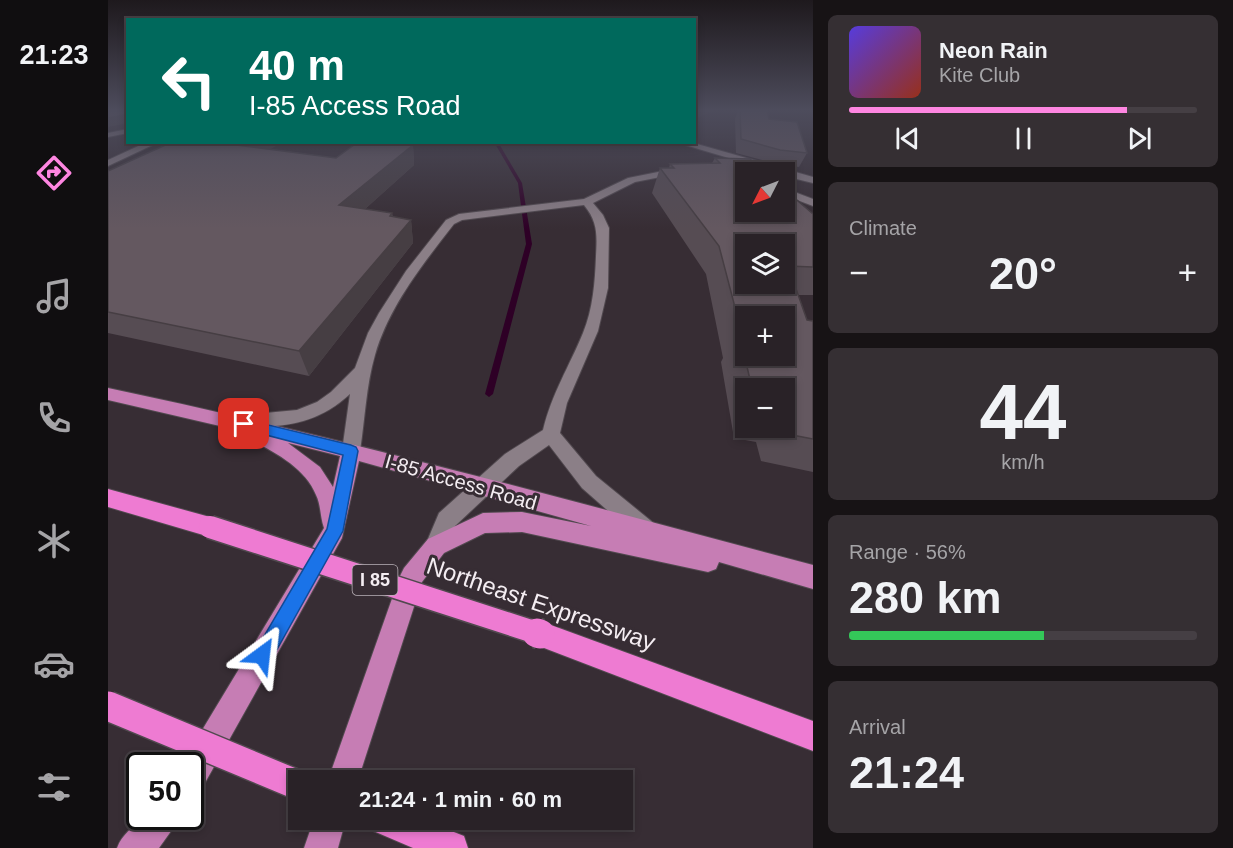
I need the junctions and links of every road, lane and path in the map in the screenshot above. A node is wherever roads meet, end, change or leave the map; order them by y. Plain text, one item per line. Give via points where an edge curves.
1 (137, 150) edge
2 (706, 150) edge
3 (749, 162) edge
4 (108, 163) edge
5 (689, 172) edge
6 (795, 175) edge
7 (813, 180) edge
8 (795, 196) edge
9 (587, 202) junction
10 (813, 203) edge
11 (362, 371) junction
12 (108, 394) edge
13 (223, 419) junction
14 (551, 434) junction
15 (351, 451) junction
16 (482, 489) junction
17 (108, 498) edge
18 (334, 531) junction
19 (650, 533) junction
20 (436, 546) junction
21 (813, 577) edge
22 (813, 582) edge
23 (108, 706) edge
24 (813, 736) edge
25 (204, 755) edge
26 (346, 770) edge
27 (288, 781) edge
28 (152, 830) edge
29 (327, 830) edge
30 (409, 830) edge
31 (133, 848) edge
32 (321, 848) edge
33 (452, 848) edge

1 - 4 street
2 - 3 street
5 - 9 street via 631,179
6 - 7 street
8 - 10 street
9 - 11 street via 459,217 449,224 396,295
9 - 14 street via 603,228 601,288 591,332 558,403
11 - 13 street via 339,395 308,414 275,419
11 - 15 street
12 - 13 main road, I-85 Access Road
13 - 15 main road, I-85 Access Road
13 - 18 main road via 277,445 306,466 325,491
14 - 16 street via 512,460
14 - 19 street via 589,482
15 - 16 main road, I-85 Access Road
15 - 18 main road
16 - 19 main road, I-85 Access Road
16 - 20 street via 447,519
17 - 24 highway, Northeast Expressway / I 85, bridge via 210,526 540,634
18 - 25 main road
19 - 21 main road, I-85 Access Road
20 - 22 main road via 483,523 522,522
20 - 26 main road via 412,576
23 - 27 highway, bridge
28 - 31 main road
29 - 32 main road
30 - 33 highway

